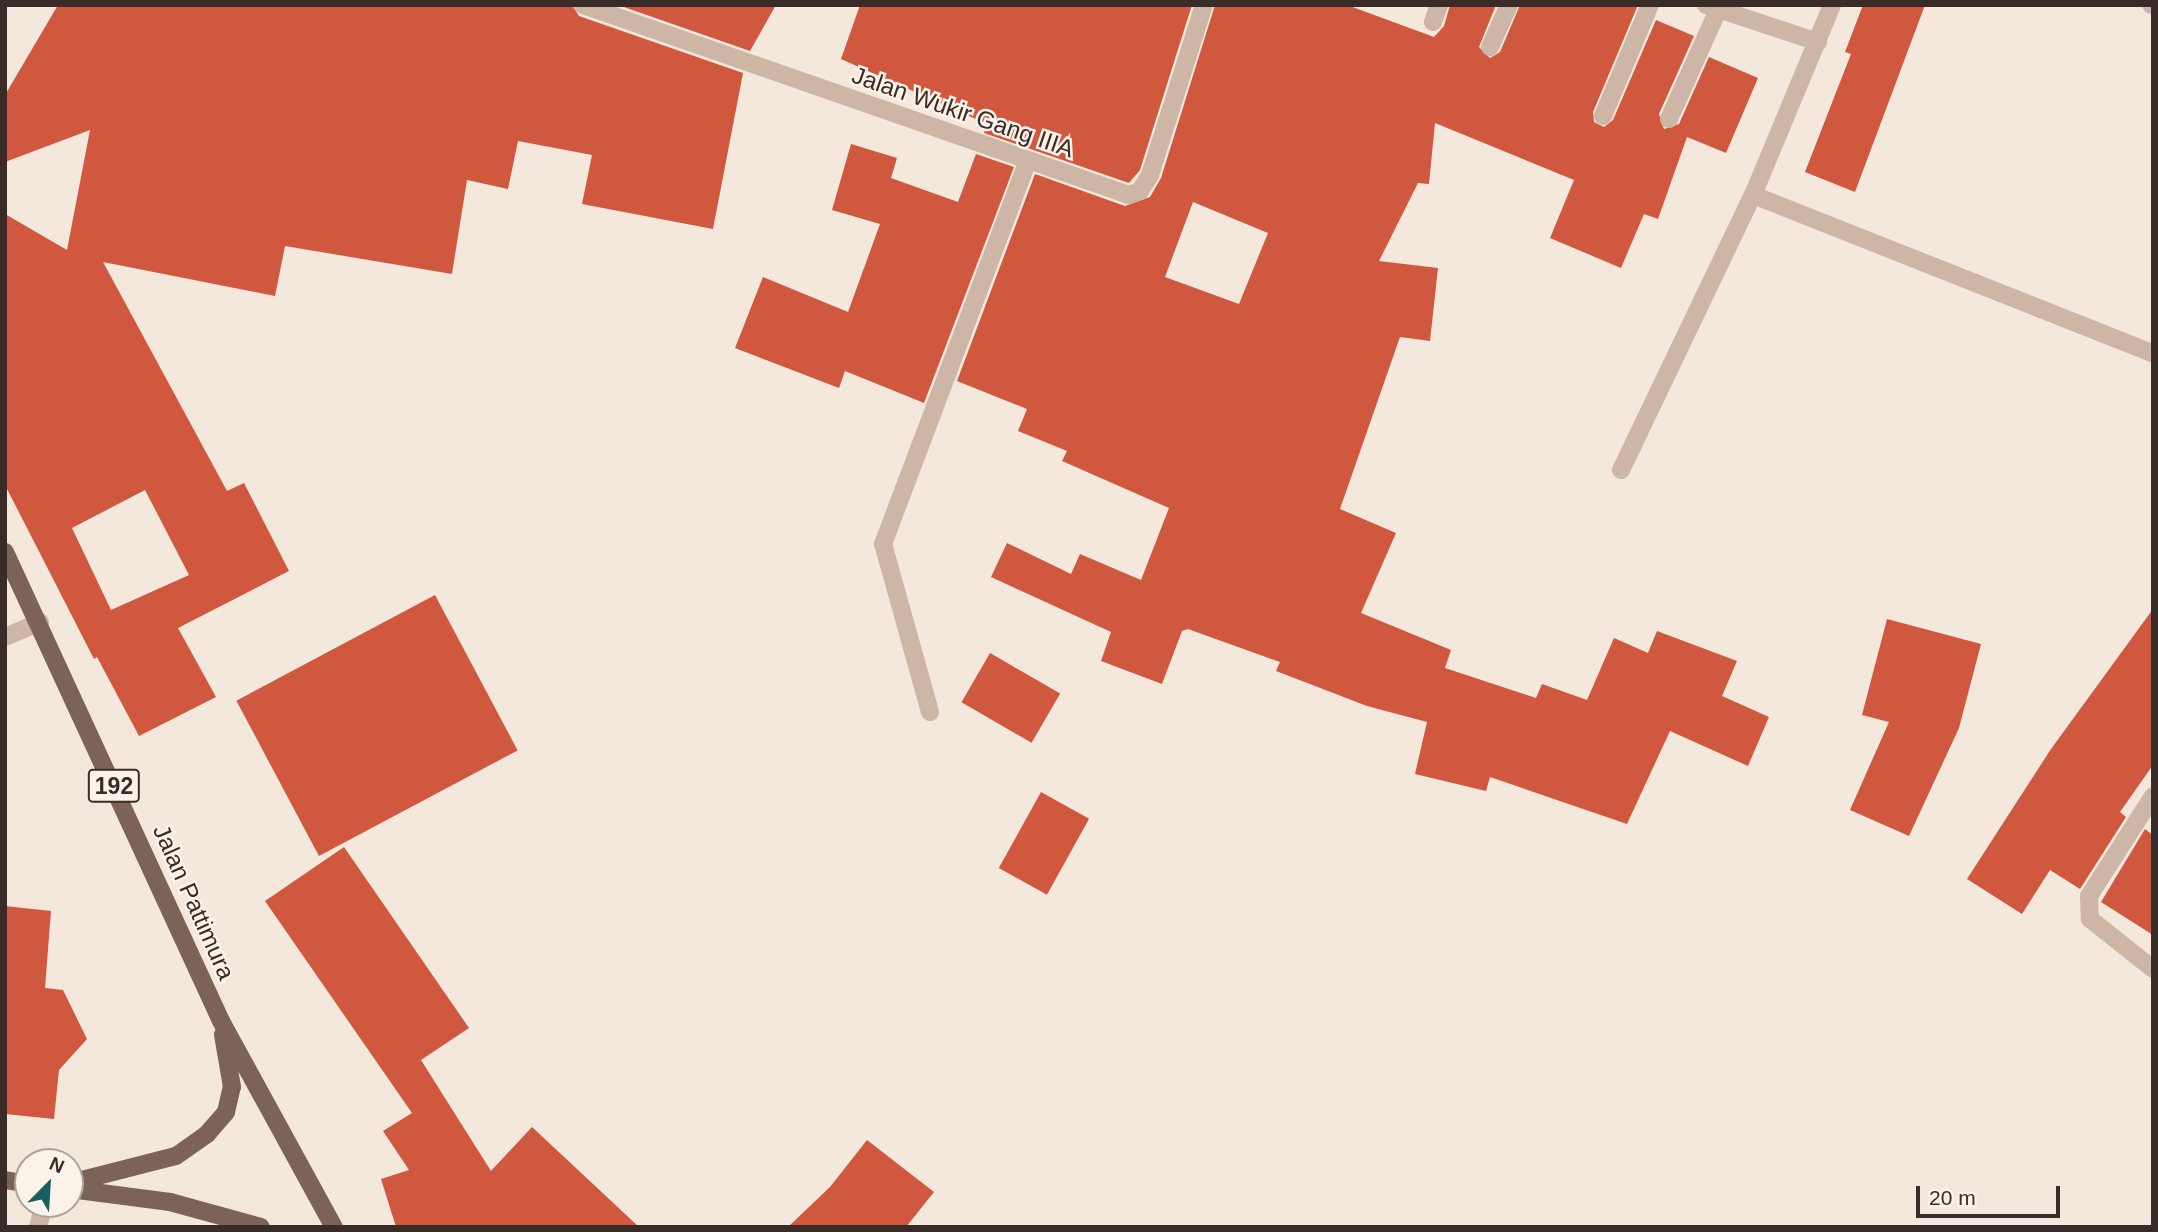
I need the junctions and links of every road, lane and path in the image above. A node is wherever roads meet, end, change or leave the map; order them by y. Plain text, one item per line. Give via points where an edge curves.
1 (583, 5) edge
2 (1204, 5) edge
3 (1509, 5) edge
4 (1650, 5) edge
5 (1832, 5) edge
6 (1712, 8) edge
7 (1818, 42) junction
8 (1490, 47) dead end
9 (1603, 116) dead end
10 (1670, 119) dead end
11 (1028, 161) junction
12 (1753, 195) junction
13 (2153, 353) edge
14 (1621, 470) dead end
15 (5, 552) edge
16 (40, 622) junction
17 (5, 637) edge
18 (930, 712) dead end
19 (2153, 796) edge
20 (2153, 969) edge
21 (221, 1021) junction
22 (84, 1179) edge
23 (84, 1191) edge
24 (261, 1227) edge
25 (334, 1227) edge

1 - 11 street, Jalan Wukir Gang IIIA
2 - 11 street, Jalan Wukir Gang IIIA via 1159,151 1140,191 1129,195
3 - 8 street
4 - 9 street
5 - 7 street
6 - 7 street
6 - 10 street
7 - 12 street
11 - 18 street via 883,544
12 - 13 street
12 - 14 street
15 - 16 main road, Jalan Pattimura / 192
16 - 17 street
16 - 21 main road, Jalan Pattimura / 192
19 - 20 street via 2089,896 2090,919
21 - 22 main road via 232,1087 226,1112 207,1134 176,1156
21 - 25 main road, Jalan Pattimura / 192
23 - 24 main road via 170,1202

